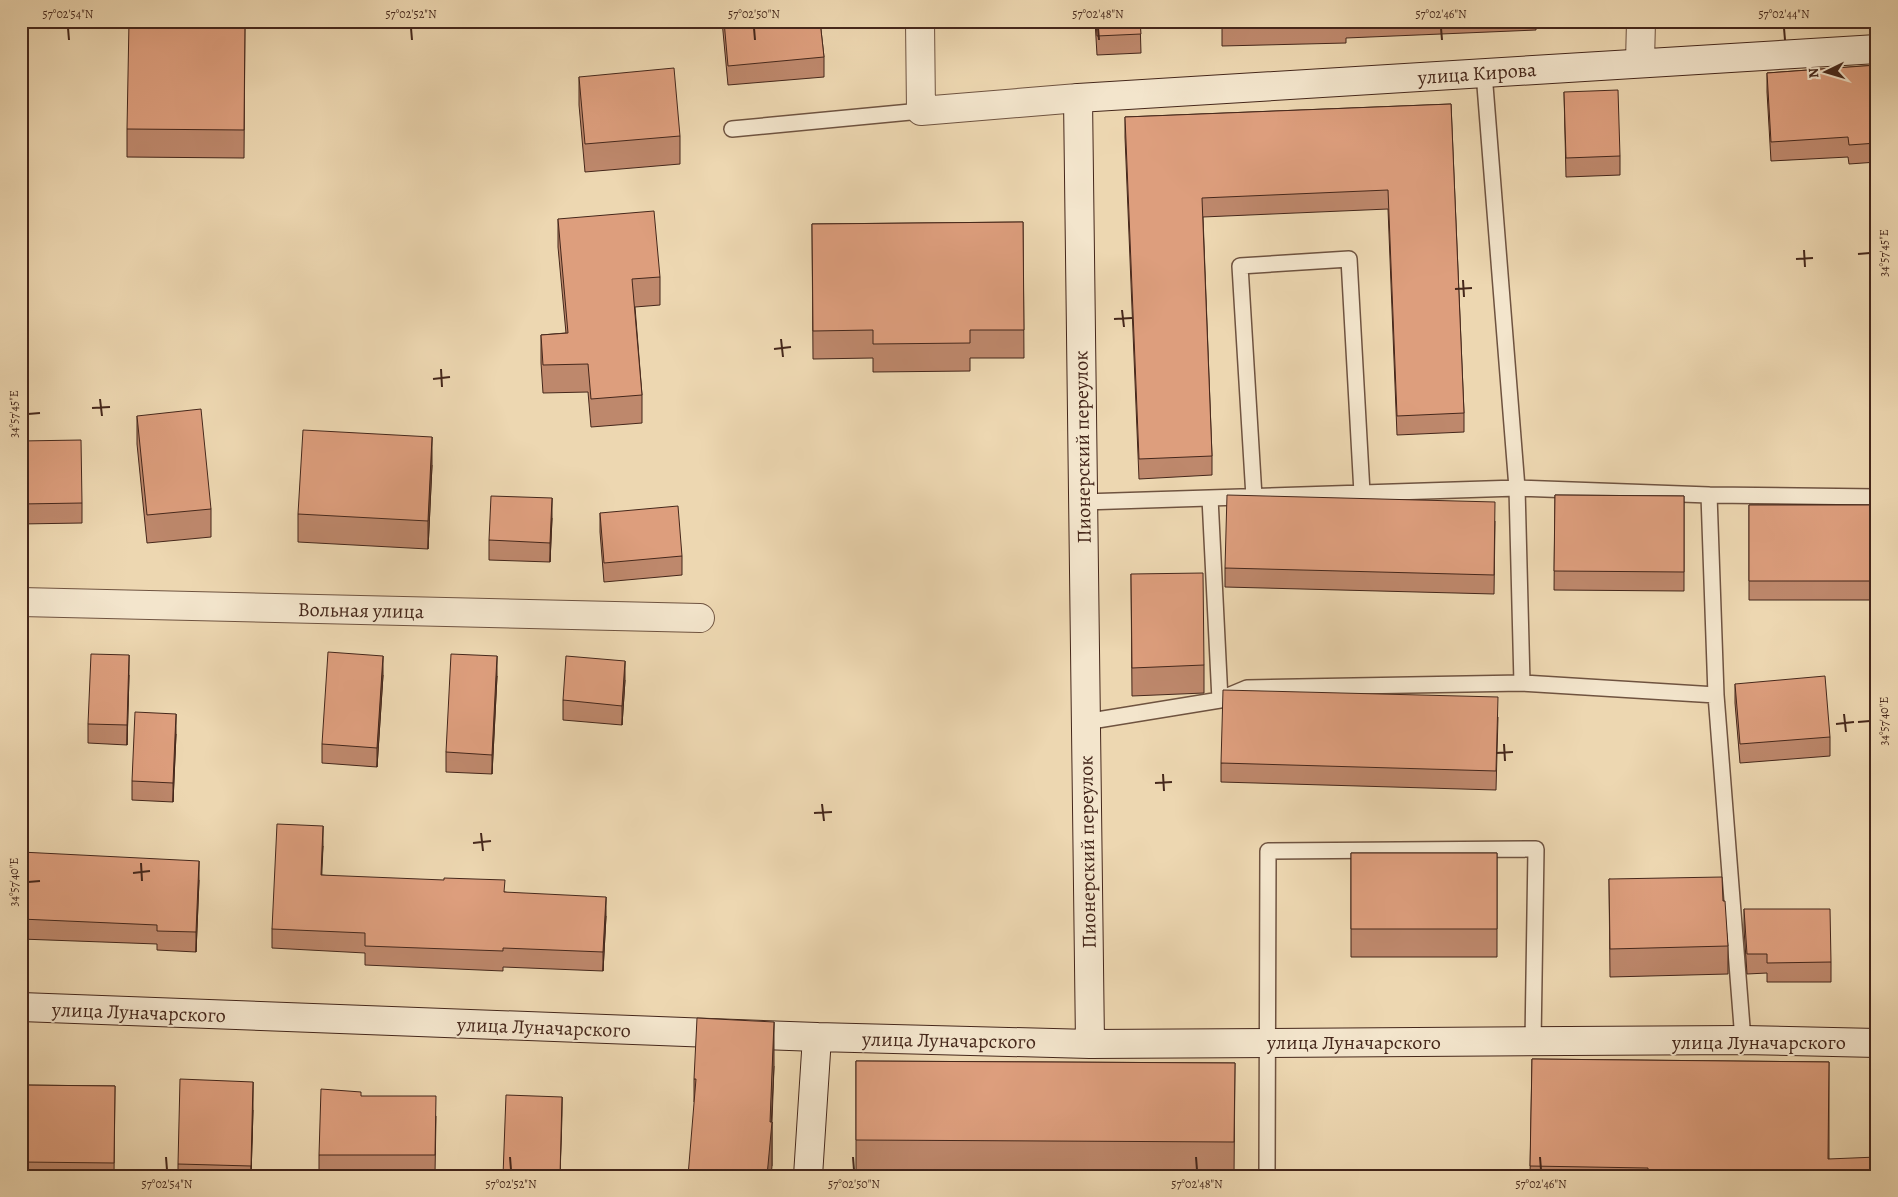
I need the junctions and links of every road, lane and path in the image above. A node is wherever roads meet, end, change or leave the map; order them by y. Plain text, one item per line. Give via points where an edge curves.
1 (920, 21) edge
2 (1640, 21) edge
3 (1877, 49) edge
4 (1640, 62) junction
5 (1484, 73) junction
6 (1078, 98) junction
7 (921, 111) junction
8 (732, 130) dead end
9 (1517, 488) junction
10 (1362, 493) junction
11 (1708, 495) junction
12 (1254, 497) junction
13 (1877, 497) edge
14 (1210, 498) junction
15 (1083, 502) junction
16 (21, 602) edge
17 (700, 618) dead end
18 (1522, 683) junction
19 (1716, 695) junction
20 (1220, 700) junction
21 (1085, 722) junction
22 (21, 1007) edge
23 (817, 1037) junction
24 (1743, 1040) junction
25 (1533, 1042) junction
26 (1877, 1042) edge
27 (1266, 1043) junction
28 (1090, 1044) junction
29 (808, 1176) edge
30 (1267, 1176) edge

1 - 7 street
2 - 4 street
3 - 4 street, улица Кирова
4 - 5 street, улица Кирова
5 - 6 street, улица Кирова
5 - 9 lane
6 - 7 street
6 - 15 street, Пионерский переулок
7 - 8 lane
9 - 10 lane
9 - 11 lane
9 - 18 lane
10 - 12 lane
10 - 12 lane via 1349,260 1240,266
11 - 13 lane
11 - 19 lane
12 - 14 lane
14 - 15 lane
14 - 20 lane
15 - 21 street, Пионерский переулок
16 - 17 street, Вольная улица
18 - 19 lane
18 - 20 lane via 1246,688
19 - 24 lane
20 - 21 lane
21 - 28 street, Пионерский переулок
22 - 23 street, улица Луначарского
23 - 28 street, улица Луначарского
23 - 29 street
24 - 25 street, улица Луначарского
24 - 26 street, улица Луначарского
25 - 27 street, улица Луначарского
25 - 27 lane via 1536,849 1268,851
27 - 28 street, улица Луначарского
27 - 30 lane

